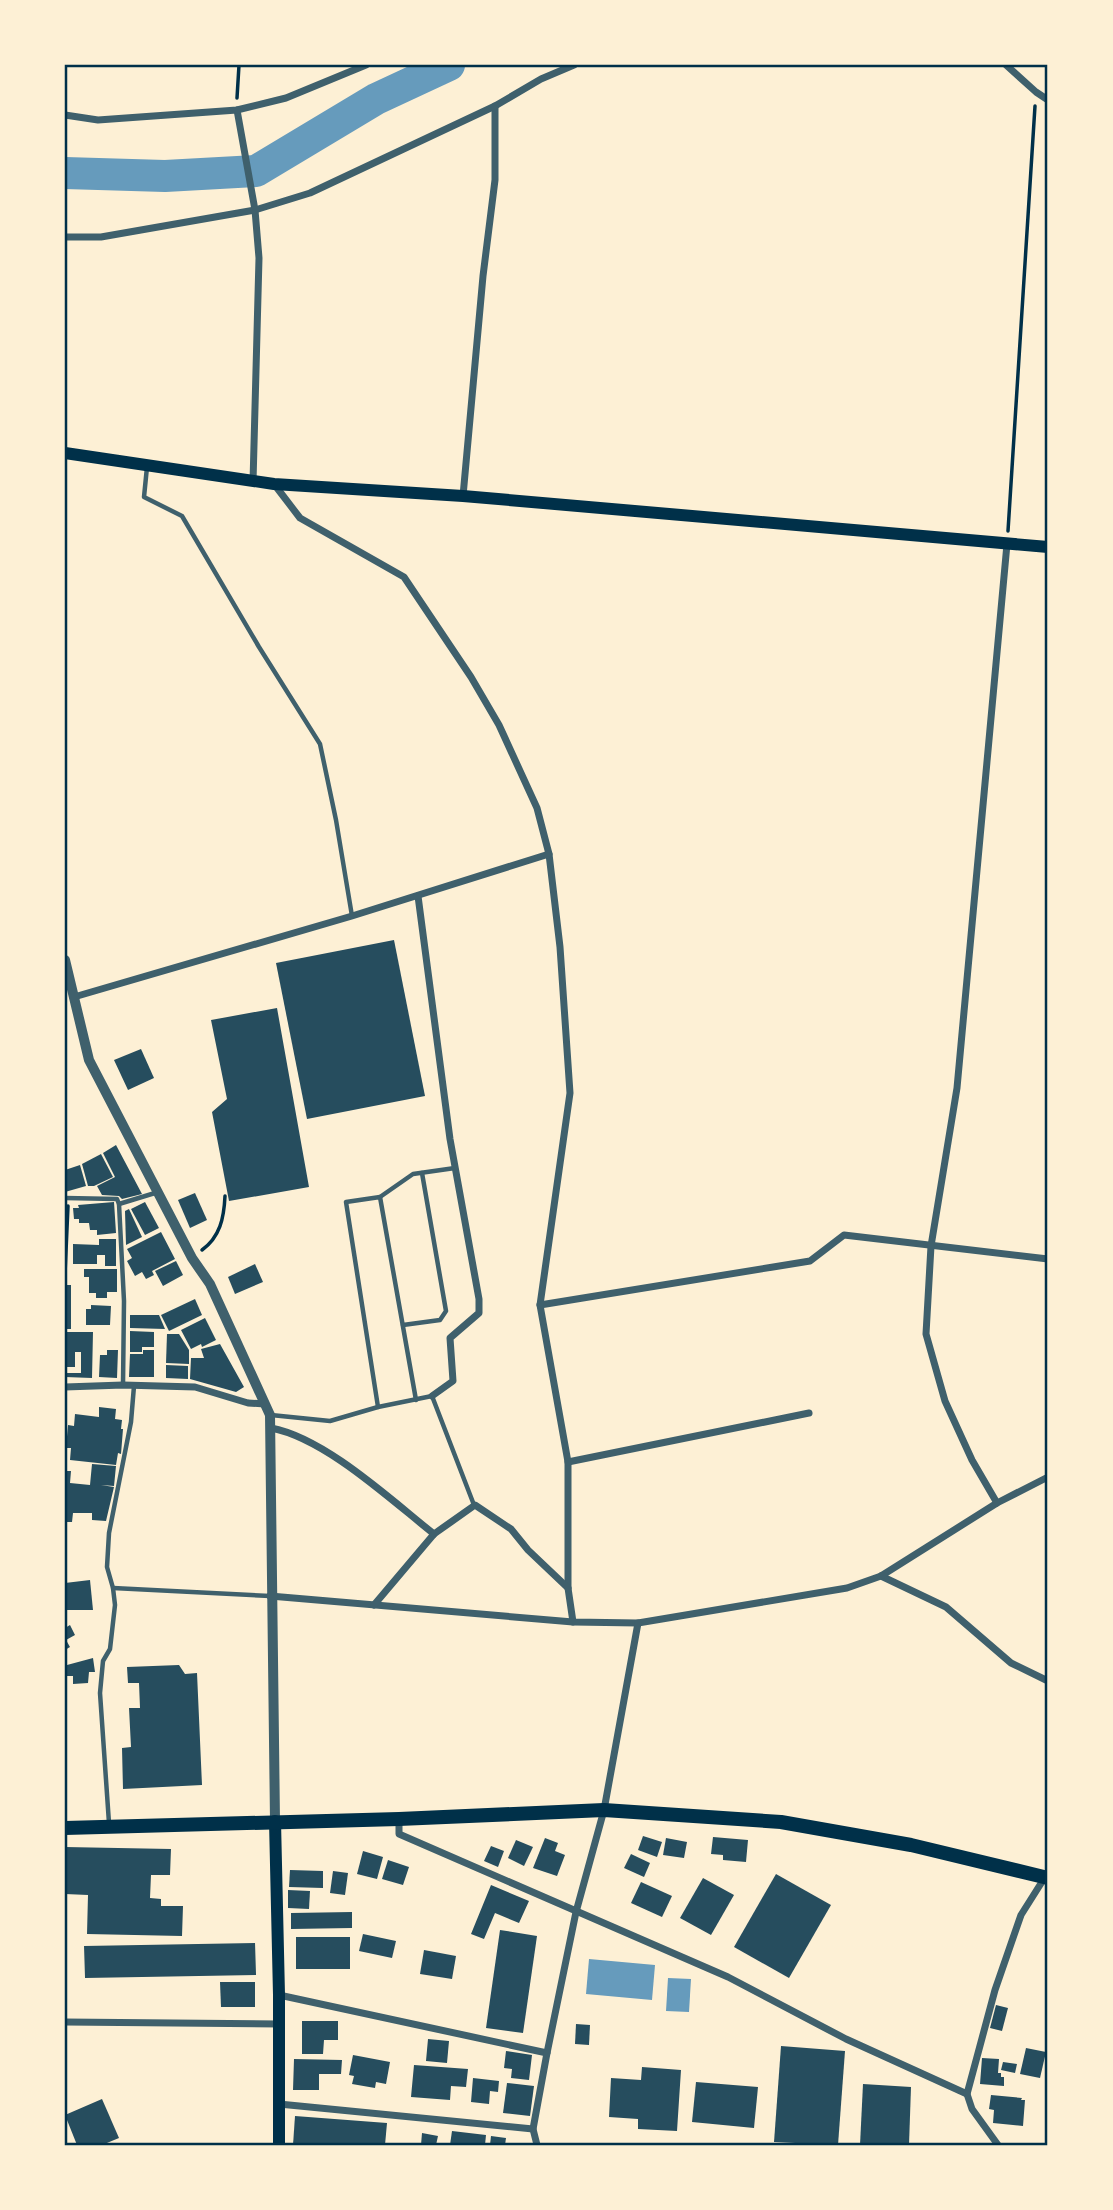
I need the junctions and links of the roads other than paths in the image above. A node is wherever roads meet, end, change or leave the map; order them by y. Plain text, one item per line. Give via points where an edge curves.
1 (366, 65) edge
2 (573, 65) edge
3 (1006, 65) edge
4 (1048, 100) edge
5 (495, 106) junction
6 (237, 110) junction
7 (65, 115) edge
8 (256, 210) junction
9 (65, 237) edge
10 (65, 453) edge
11 (147, 466) junction
12 (253, 482) junction
13 (274, 484) junction
14 (463, 496) junction
15 (1007, 544) junction
16 (1048, 547) edge
17 (549, 854) junction
18 (418, 896) junction
19 (352, 916) junction
20 (65, 960) edge
21 (69, 999) edge
22 (455, 1168) junction
23 (422, 1173) junction
24 (158, 1192) junction
25 (380, 1197) junction
26 (67, 1199) edge
27 (120, 1204) junction
28 (931, 1246) junction
29 (1048, 1259) edge
30 (540, 1304) junction
31 (403, 1325) junction
32 (123, 1385) junction
33 (134, 1386) junction
34 (65, 1387) edge
35 (432, 1396) junction
36 (416, 1400) junction
37 (378, 1407) junction
38 (268, 1410) junction
39 (809, 1413) dead end
40 (271, 1428) junction
41 (568, 1462) junction
42 (1048, 1477) edge
43 (996, 1503) junction
44 (474, 1505) junction
45 (435, 1534) junction
46 (881, 1576) junction
47 (113, 1588) junction
48 (568, 1588) junction
49 (271, 1596) junction
50 (374, 1605) junction
51 (573, 1622) junction
52 (638, 1623) junction
53 (1048, 1681) edge
54 (604, 1810) junction
55 (399, 1819) junction
56 (275, 1821) junction
57 (110, 1826) junction
58 (65, 1828) edge
59 (1047, 1875) edge
60 (576, 1912) junction
61 (279, 1995) junction
62 (65, 2022) edge
63 (279, 2024) junction
64 (547, 2053) junction
65 (967, 2094) junction
66 (279, 2104) junction
67 (533, 2129) junction
68 (279, 2145) edge
69 (537, 2145) edge
70 (999, 2145) edge

1 - 6 street via 286,98
2 - 5 street
3 - 4 street
5 - 8 street via 310,193
5 - 14 street via 495,180
6 - 7 street via 98,120
6 - 8 street
8 - 9 street via 101,237
8 - 12 street via 259,258
10 - 11 main road
11 - 12 main road
11 - 19 lane via 144,497 182,516 320,744
12 - 13 main road
13 - 14 main road
13 - 17 street via 300,517 404,577 499,725 537,808
14 - 15 main road
15 - 16 main road
15 - 28 street via 957,1088
17 - 18 street
17 - 30 street via 570,1093
18 - 19 street
18 - 22 street
19 - 21 street
20 - 21 street
21 - 24 street via 89,1060
22 - 23 lane
22 - 35 street via 479,1313 450,1338 453,1381
23 - 25 lane via 413,1174
23 - 31 lane via 446,1311 440,1320
24 - 27 lane
24 - 38 street via 209,1284
25 - 31 lane
25 - 37 lane via 346,1202
26 - 27 lane via 117,1199
27 - 32 lane
28 - 29 street
28 - 30 street via 844,1235 810,1261
28 - 43 street via 926,1334 945,1401
30 - 41 street
31 - 36 lane
32 - 33 street
32 - 34 street
33 - 38 street via 195,1387
33 - 47 lane via 109,1533 107,1567
35 - 36 lane
35 - 44 lane
36 - 37 lane
37 - 38 lane via 330,1421
38 - 40 street
39 - 41 street
40 - 45 street via 331,1455
40 - 49 street
41 - 48 street
42 - 43 street
43 - 46 street
44 - 45 street
44 - 48 street via 510,1530
45 - 50 street
46 - 52 street via 847,1588
46 - 53 street via 946,1607 1011,1662
47 - 49 lane
47 - 57 lane via 110,1649 103,1661 100,1693
48 - 51 street
49 - 50 street
49 - 56 street
50 - 51 street
51 - 52 street
52 - 54 street
54 - 55 highway
54 - 59 highway via 781,1822
54 - 60 street
55 - 56 highway
55 - 60 street via 399,1834
56 - 57 highway
56 - 61 main road
57 - 58 highway
59 - 65 street via 1021,1915
60 - 64 street
60 - 65 street via 728,1977 846,2039
61 - 63 main road
61 - 64 street
62 - 63 street
63 - 66 main road
64 - 67 street
65 - 70 street via 972,2109
66 - 67 street
66 - 68 main road
67 - 69 street

